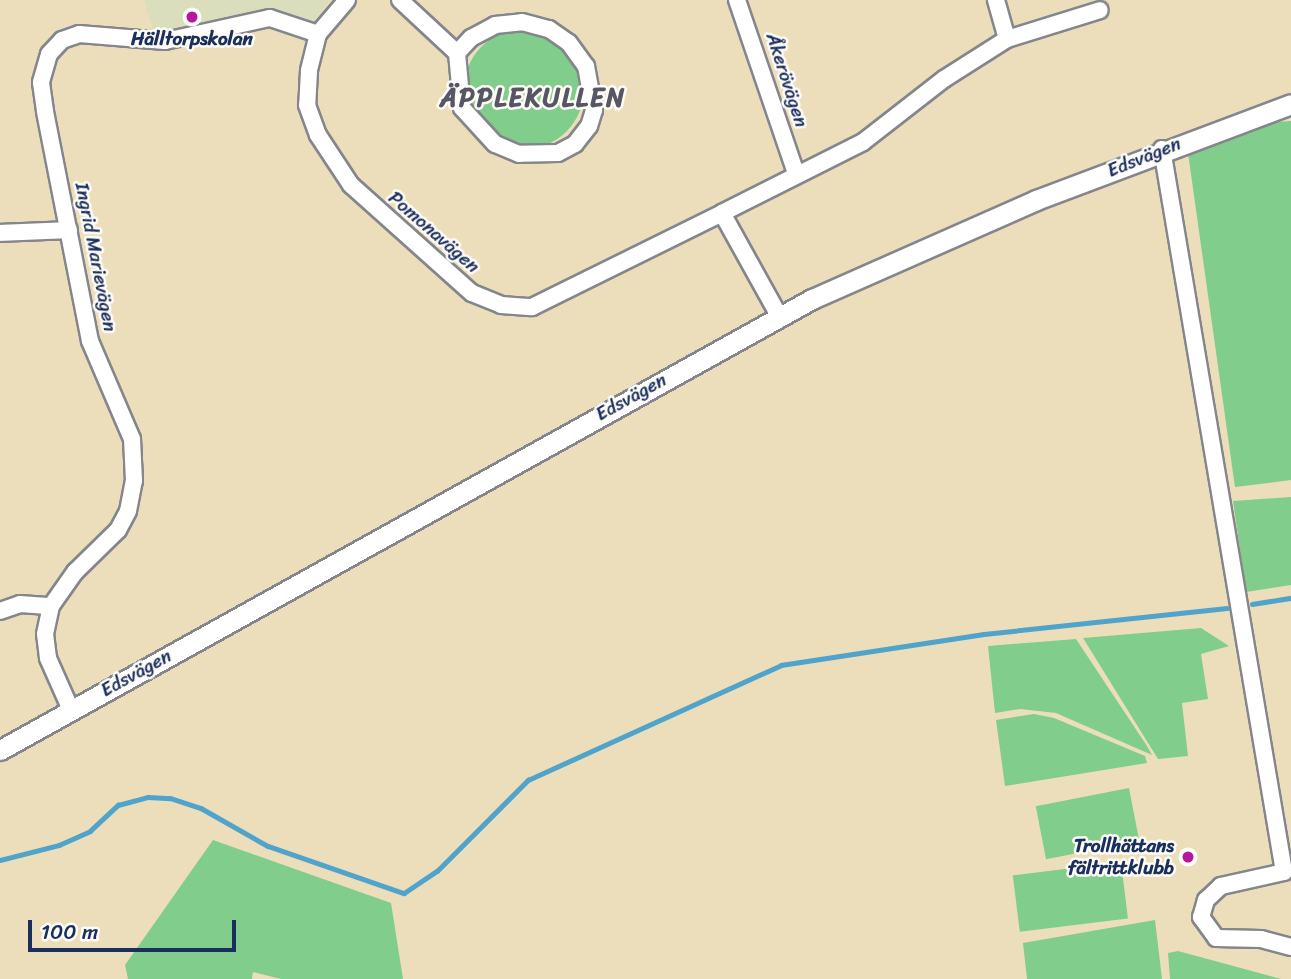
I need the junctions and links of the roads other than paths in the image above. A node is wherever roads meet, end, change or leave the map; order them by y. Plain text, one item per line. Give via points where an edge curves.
1 (347, 0) edge
2 (400, 0) edge
3 (737, 0) edge
4 (996, 0) edge
5 (1100, 10) dead end
6 (318, 34) junction
7 (1007, 39) junction
8 (457, 53) junction
9 (1291, 104) edge
10 (1162, 149) junction
11 (796, 173) junction
12 (722, 213) junction
13 (69, 230) junction
14 (0, 233) edge
15 (779, 316) junction
16 (51, 606) junction
17 (0, 611) edge
18 (71, 710) junction
19 (0, 750) edge
20 (1291, 947) edge

1 - 6 street, Pomonavägen
2 - 8 street
3 - 11 street, Åkerövägen
4 - 7 street
5 - 7 street, Pomonavägen
6 - 12 street, Pomonavägen via 307,105 331,161 386,219 455,280 489,302 532,307 556,298
6 - 13 street, Ingrid Marievägen via 270,18 181,40 79,34 62,40 49,54 41,82
7 - 11 street, Pomonavägen via 944,79 863,142
8 - 8 street via 462,108 495,145 519,154 558,153 575,144 589,126 594,110 586,66 569,43 548,29 522,23 495,25 471,38
9 - 10 street, Edsvägen
10 - 15 street, Edsvägen via 871,271
10 - 20 street via 1284,872 1222,886 1210,894 1201,917 1216,937
11 - 12 street, Pomonavägen
12 - 15 street
13 - 14 street
13 - 16 street, Ingrid Marievägen via 90,341 132,439 134,481 128,511 118,530 75,572
15 - 18 street, Edsvägen
16 - 17 street via 20,604
16 - 18 street, Ingrid Marievägen via 48,659
18 - 19 street, Edsvägen

